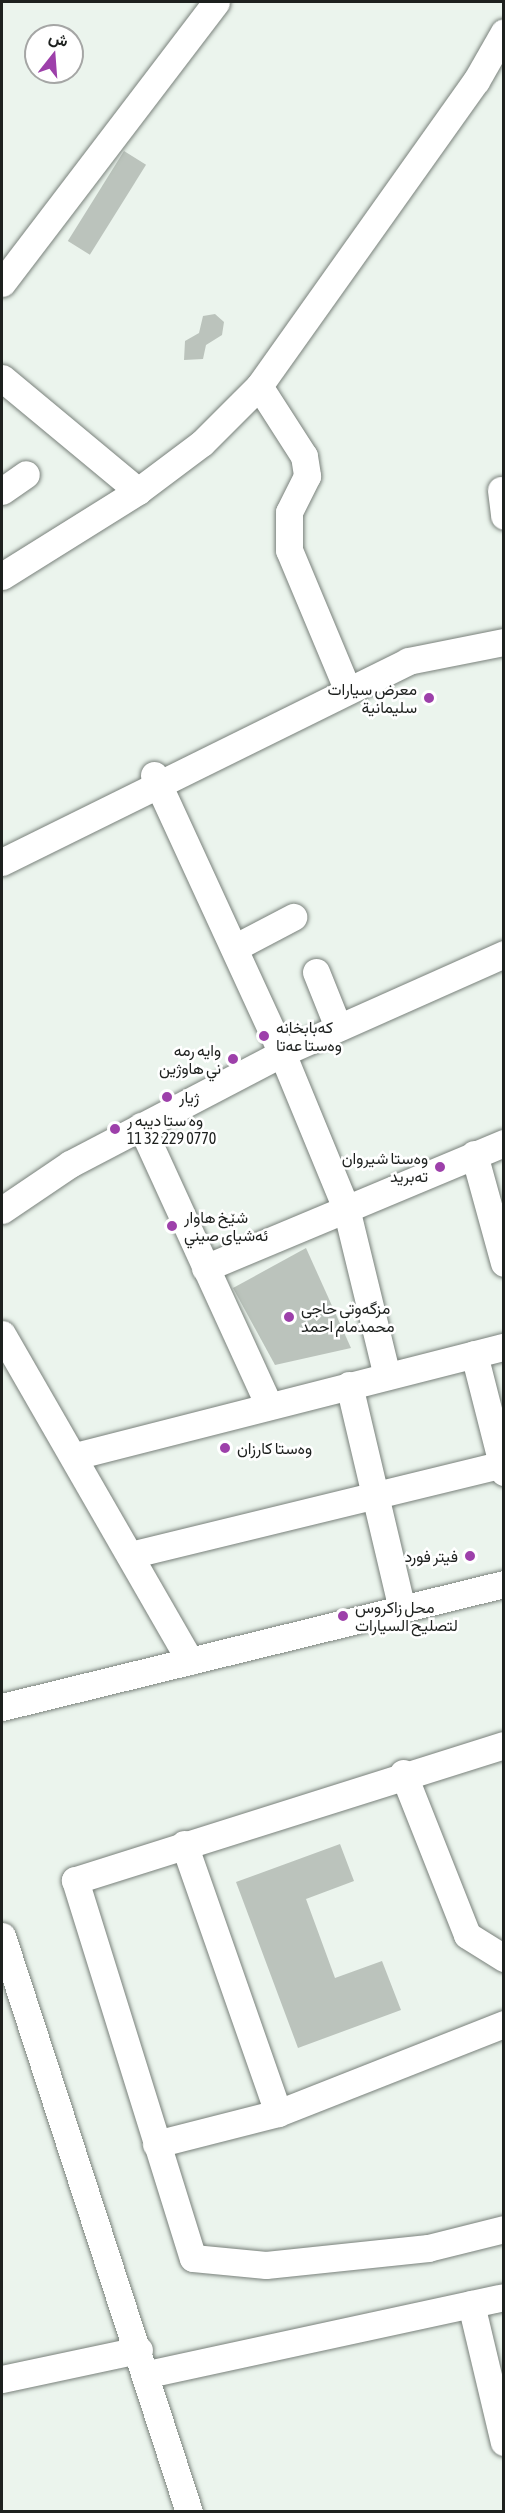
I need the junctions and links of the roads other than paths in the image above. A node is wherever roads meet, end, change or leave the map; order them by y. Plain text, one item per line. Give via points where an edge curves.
1 (216, 2) edge
2 (504, 32) edge
3 (2, 283) edge
4 (2, 378) edge
5 (259, 386) junction
6 (26, 474) dead end
7 (2, 491) edge
8 (138, 491) junction
9 (2, 576) edge
10 (504, 630) edge
11 (504, 642) edge
12 (337, 686) junction
13 (156, 781) junction
14 (2, 848) edge
15 (2, 862) edge
16 (293, 916) dead end
17 (234, 948) junction
18 (504, 954) edge
19 (316, 972) dead end
20 (338, 1027) junction
21 (282, 1053) junction
22 (141, 1126) junction
23 (504, 1143) edge
24 (474, 1154) junction
25 (346, 1208) junction
26 (2, 1209) edge
27 (504, 1263) edge
28 (205, 1269) junction
29 (2, 1334) edge
30 (504, 1347) edge
31 (474, 1354) junction
32 (387, 1376) junction
33 (350, 1385) junction
34 (269, 1405) junction
35 (75, 1456) junction
36 (503, 1467) edge
37 (377, 1495) junction
38 (130, 1555) junction
39 (504, 1584) edge
40 (402, 1609) junction
41 (190, 1661) junction
42 (2, 1707) edge
43 (504, 1744) edge
44 (403, 1773) junction
45 (184, 1844) junction
46 (2, 1936) edge
47 (504, 1958) edge
48 (504, 2024) edge
49 (278, 2114) junction
50 (156, 2144) junction
51 (504, 2229) edge
52 (504, 2297) edge
53 (471, 2304) junction
54 (144, 2362) junction
55 (2, 2379) edge
56 (504, 2442) edge
57 (189, 2511) edge

1 - 3 street
2 - 5 street via 476,81
4 - 8 street
5 - 8 street via 202,444
5 - 12 street via 304,456 307,476 289,512 289,550
6 - 7 street
8 - 9 street
10 - 12 street via 406,649
11 - 12 street via 417,658
12 - 13 street
13 - 14 street
13 - 15 street
13 - 17 street
16 - 17 street
17 - 21 street
18 - 20 street
19 - 20 street
20 - 21 street
21 - 22 street
21 - 25 street
22 - 26 street
22 - 28 street
23 - 24 street
24 - 25 street
24 - 27 street
25 - 28 street
25 - 32 street
28 - 34 street
29 - 35 street
30 - 31 street
31 - 32 street
31 - 36 street
32 - 33 street
33 - 34 street
33 - 37 street
34 - 35 street
35 - 38 street
36 - 37 street
37 - 38 street
37 - 40 street
38 - 41 street
39 - 40 street
40 - 41 street
41 - 42 street
43 - 44 street
44 - 45 street
44 - 47 street via 467,1935
45 - 49 street
45 - 50 street via 75,1880
46 - 54 street
48 - 49 street
49 - 50 street
50 - 51 street via 193,2258 266,2265 428,2248
52 - 53 street
53 - 54 street
53 - 56 street
54 - 55 street
54 - 57 street

